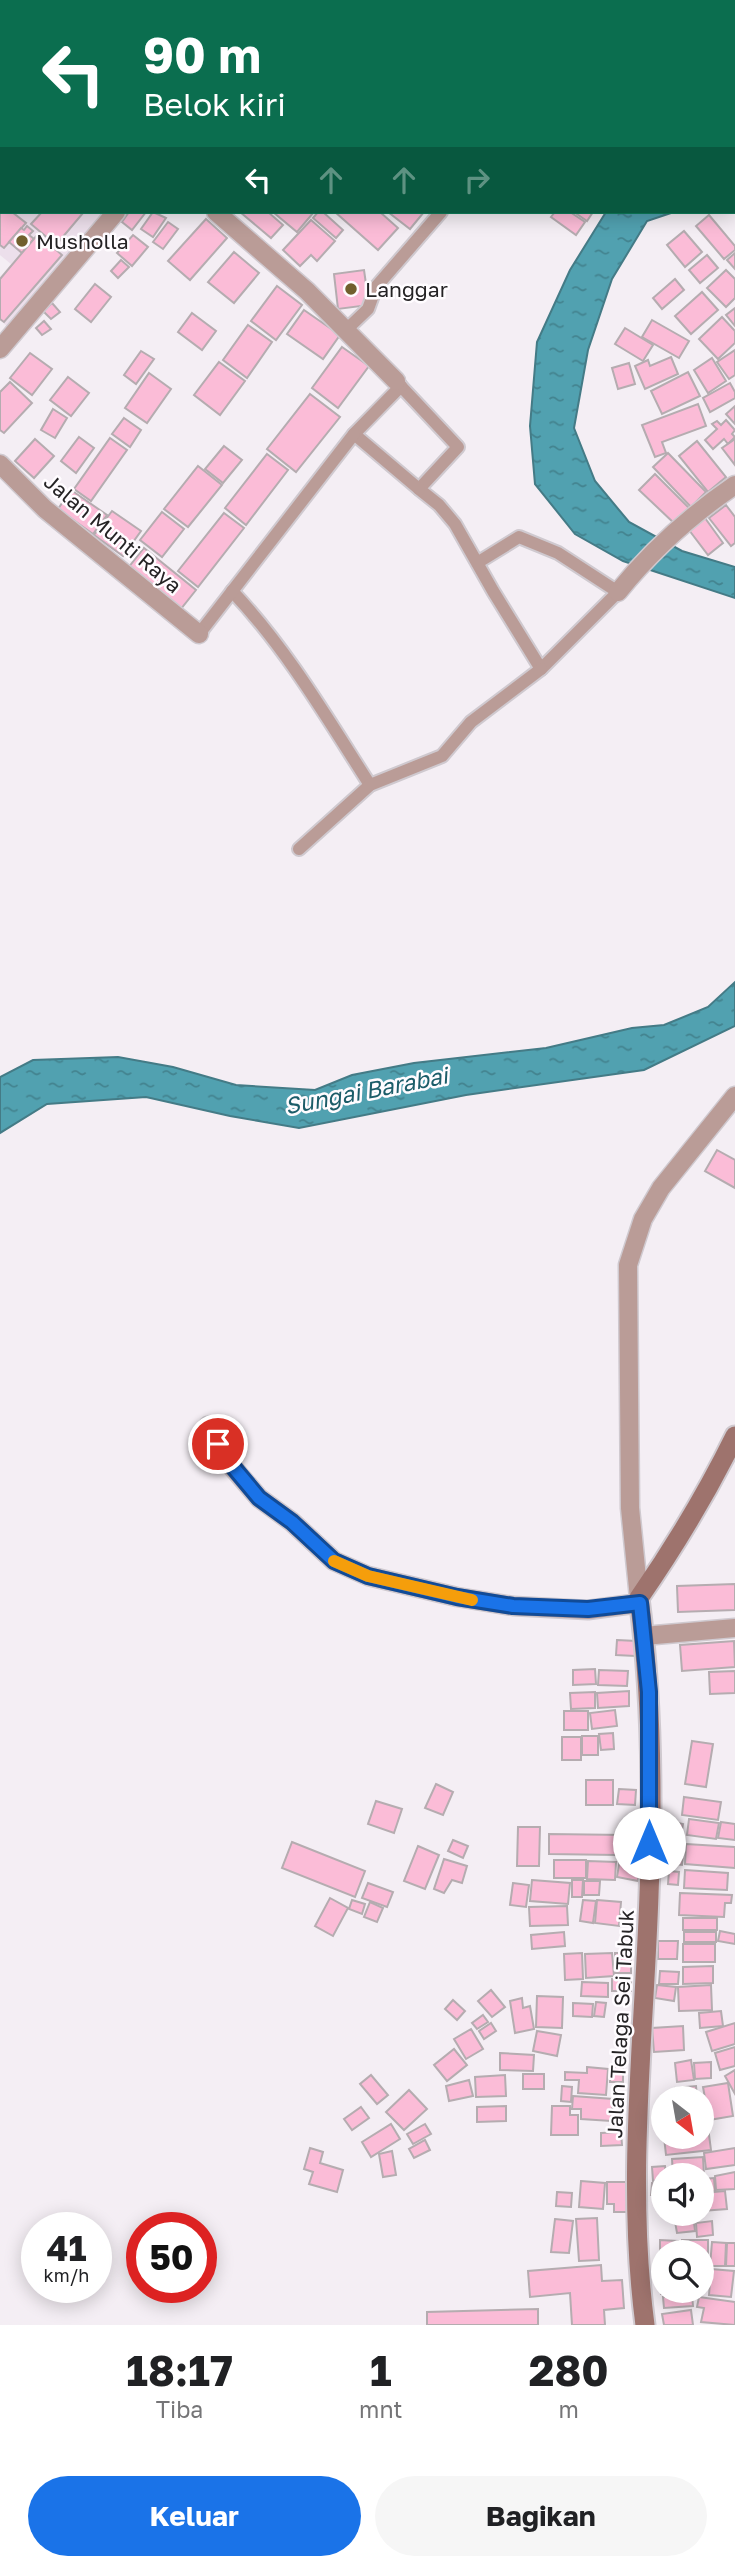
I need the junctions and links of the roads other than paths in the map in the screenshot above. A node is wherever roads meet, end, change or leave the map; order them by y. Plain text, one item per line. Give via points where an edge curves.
1 (114, 214) edge
2 (218, 214) edge
3 (439, 214) edge
4 (346, 330) junction
5 (0, 349) edge
6 (398, 384) junction
7 (354, 434) junction
8 (0, 464) edge
9 (735, 485) edge
10 (419, 489) junction
11 (477, 563) junction
12 (232, 591) junction
13 (618, 592) junction
14 (199, 634) joint
15 (541, 668) junction
16 (370, 785) junction
17 (299, 849) dead end
18 (735, 1096) edge
19 (208, 1426) dead end
20 (735, 1436) edge
21 (640, 1601) junction
22 (735, 1628) edge
23 (644, 1636) junction
24 (645, 2325) edge

1 - 5 street
2 - 4 street
3 - 4 street via 376,287 368,309
4 - 6 street
6 - 7 street
6 - 10 street via 458,447
7 - 10 street
7 - 12 street
8 - 14 street, Jalan Munti Raya via 45,509
9 - 13 street via 703,507 641,564
10 - 11 street via 455,524
11 - 13 street via 519,537 558,553
11 - 15 street
12 - 14 street
12 - 16 street via 264,624 299,673
13 - 15 street
15 - 16 street via 471,722 442,756
16 - 17 street
18 - 21 street via 661,1188 643,1219 628,1265 630,1508
19 - 21 street via 229,1462 259,1498 334,1561 368,1576 513,1606 588,1609
20 - 21 main road
21 - 23 main road, Jalan Telaga Sei Tabuk
22 - 23 street
23 - 24 main road, Jalan Telaga Sei Tabuk via 649,1692 649,1893 637,2125 639,2276

